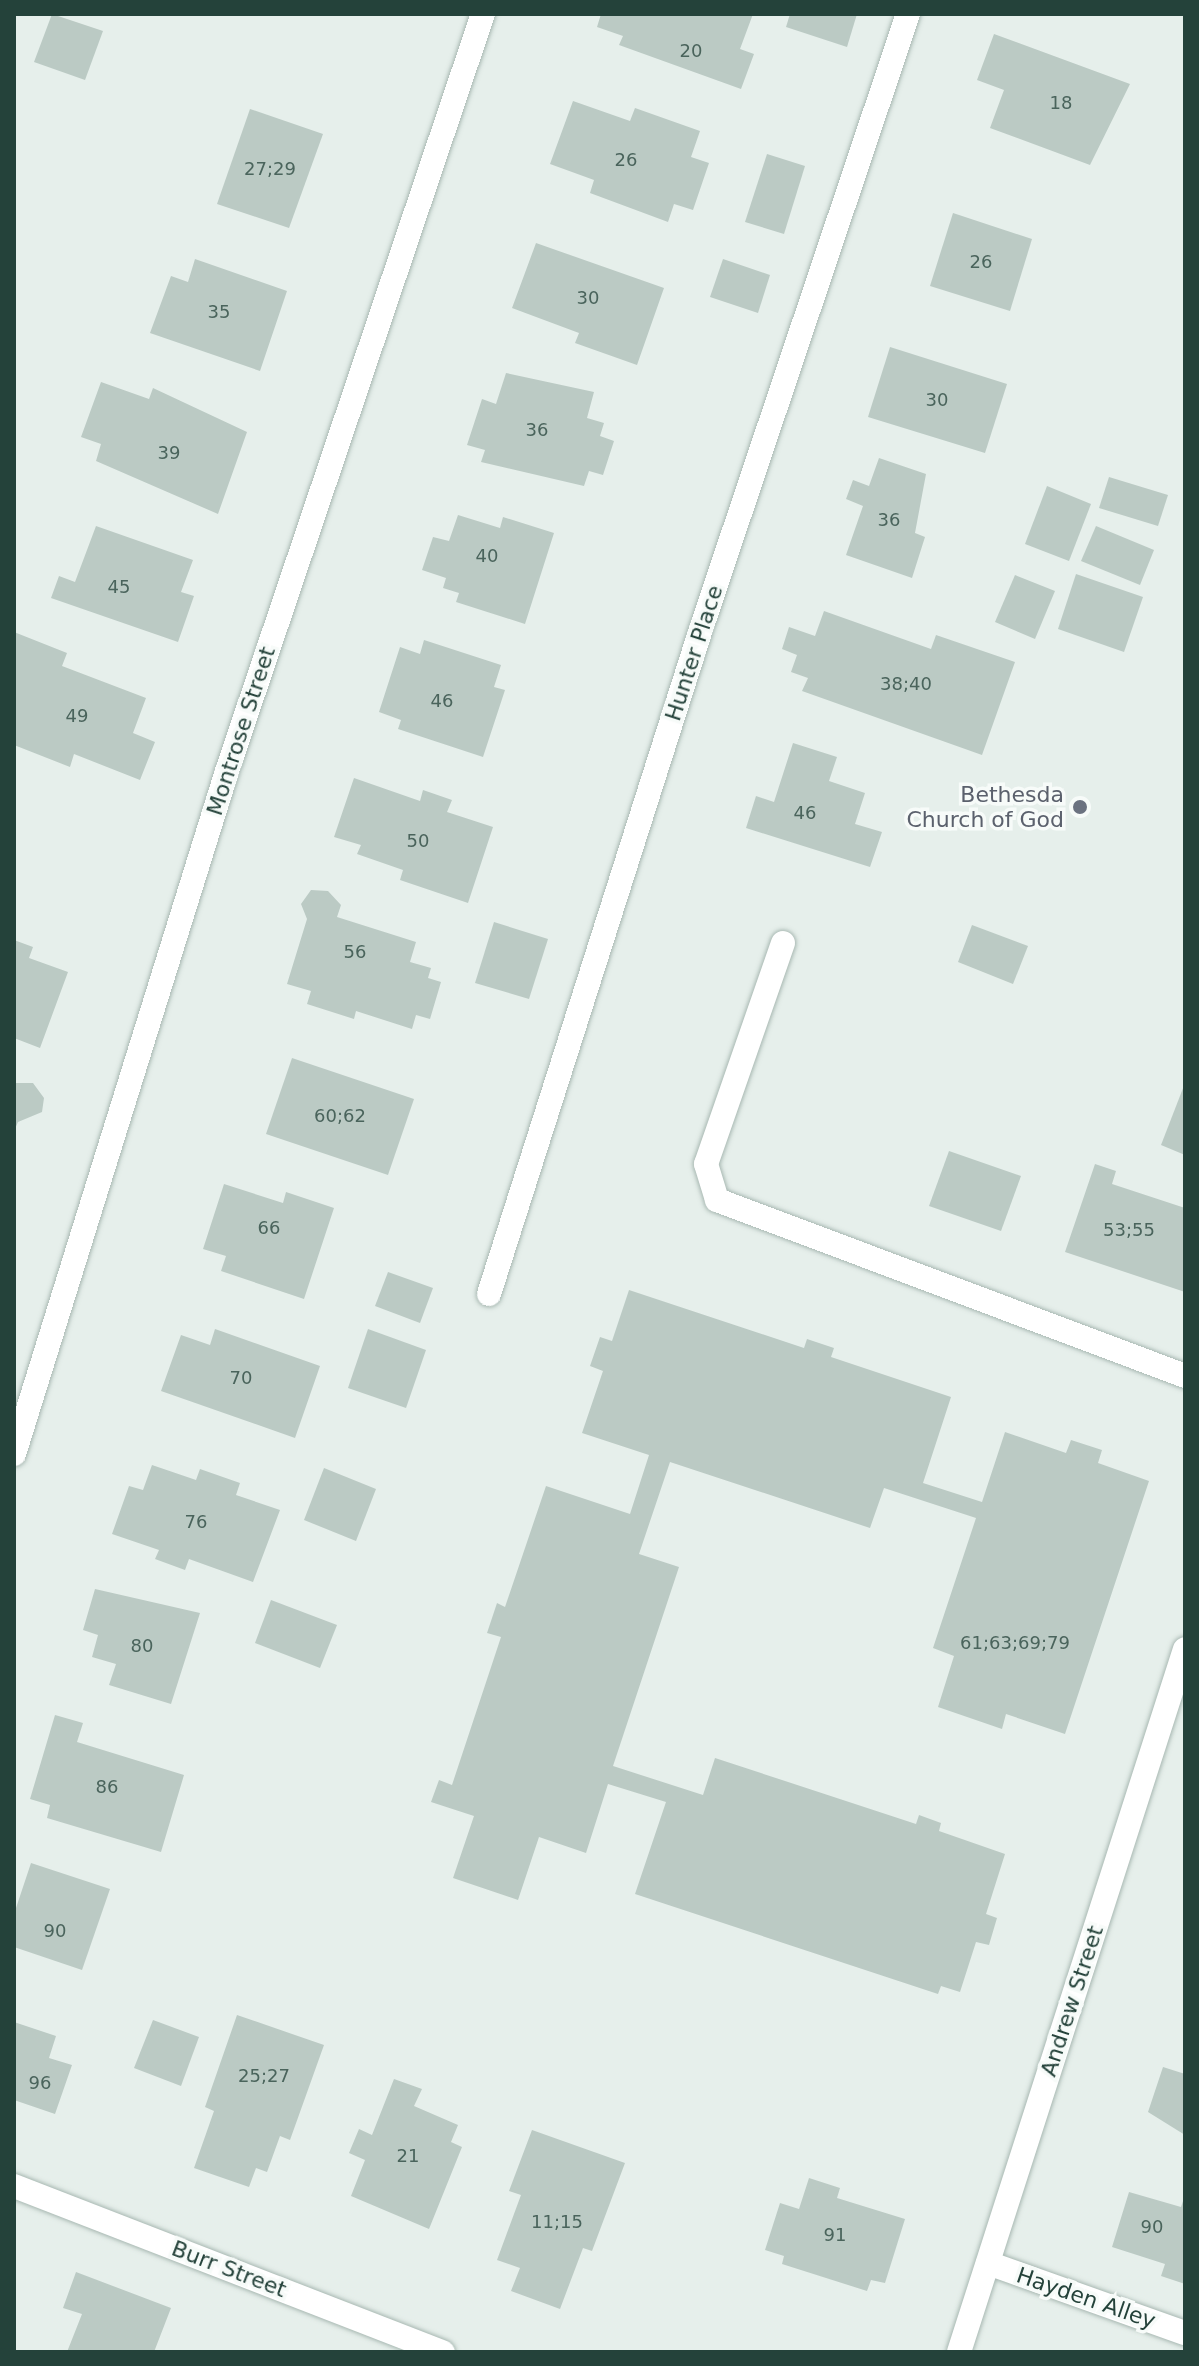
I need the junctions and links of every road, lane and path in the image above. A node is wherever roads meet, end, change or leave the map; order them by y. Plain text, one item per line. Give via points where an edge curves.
1 (483, 14) edge
2 (908, 14) edge
3 (783, 943) dead end
4 (489, 1294) dead end
5 (1185, 1376) edge
6 (14, 1454) edge
7 (1185, 1649) edge
8 (14, 2186) edge
9 (988, 2263) junction
10 (1185, 2333) edge
11 (443, 2352) edge
12 (959, 2352) edge

1 - 6 street, Montrose Street via 227,771
2 - 4 street, Hunter Place via 700,632
3 - 5 street via 706,1164 717,1200
7 - 9 street, Andrew Street
8 - 11 street, Burr Street
9 - 10 street, Hayden Alley
9 - 12 street, Andrew Street

